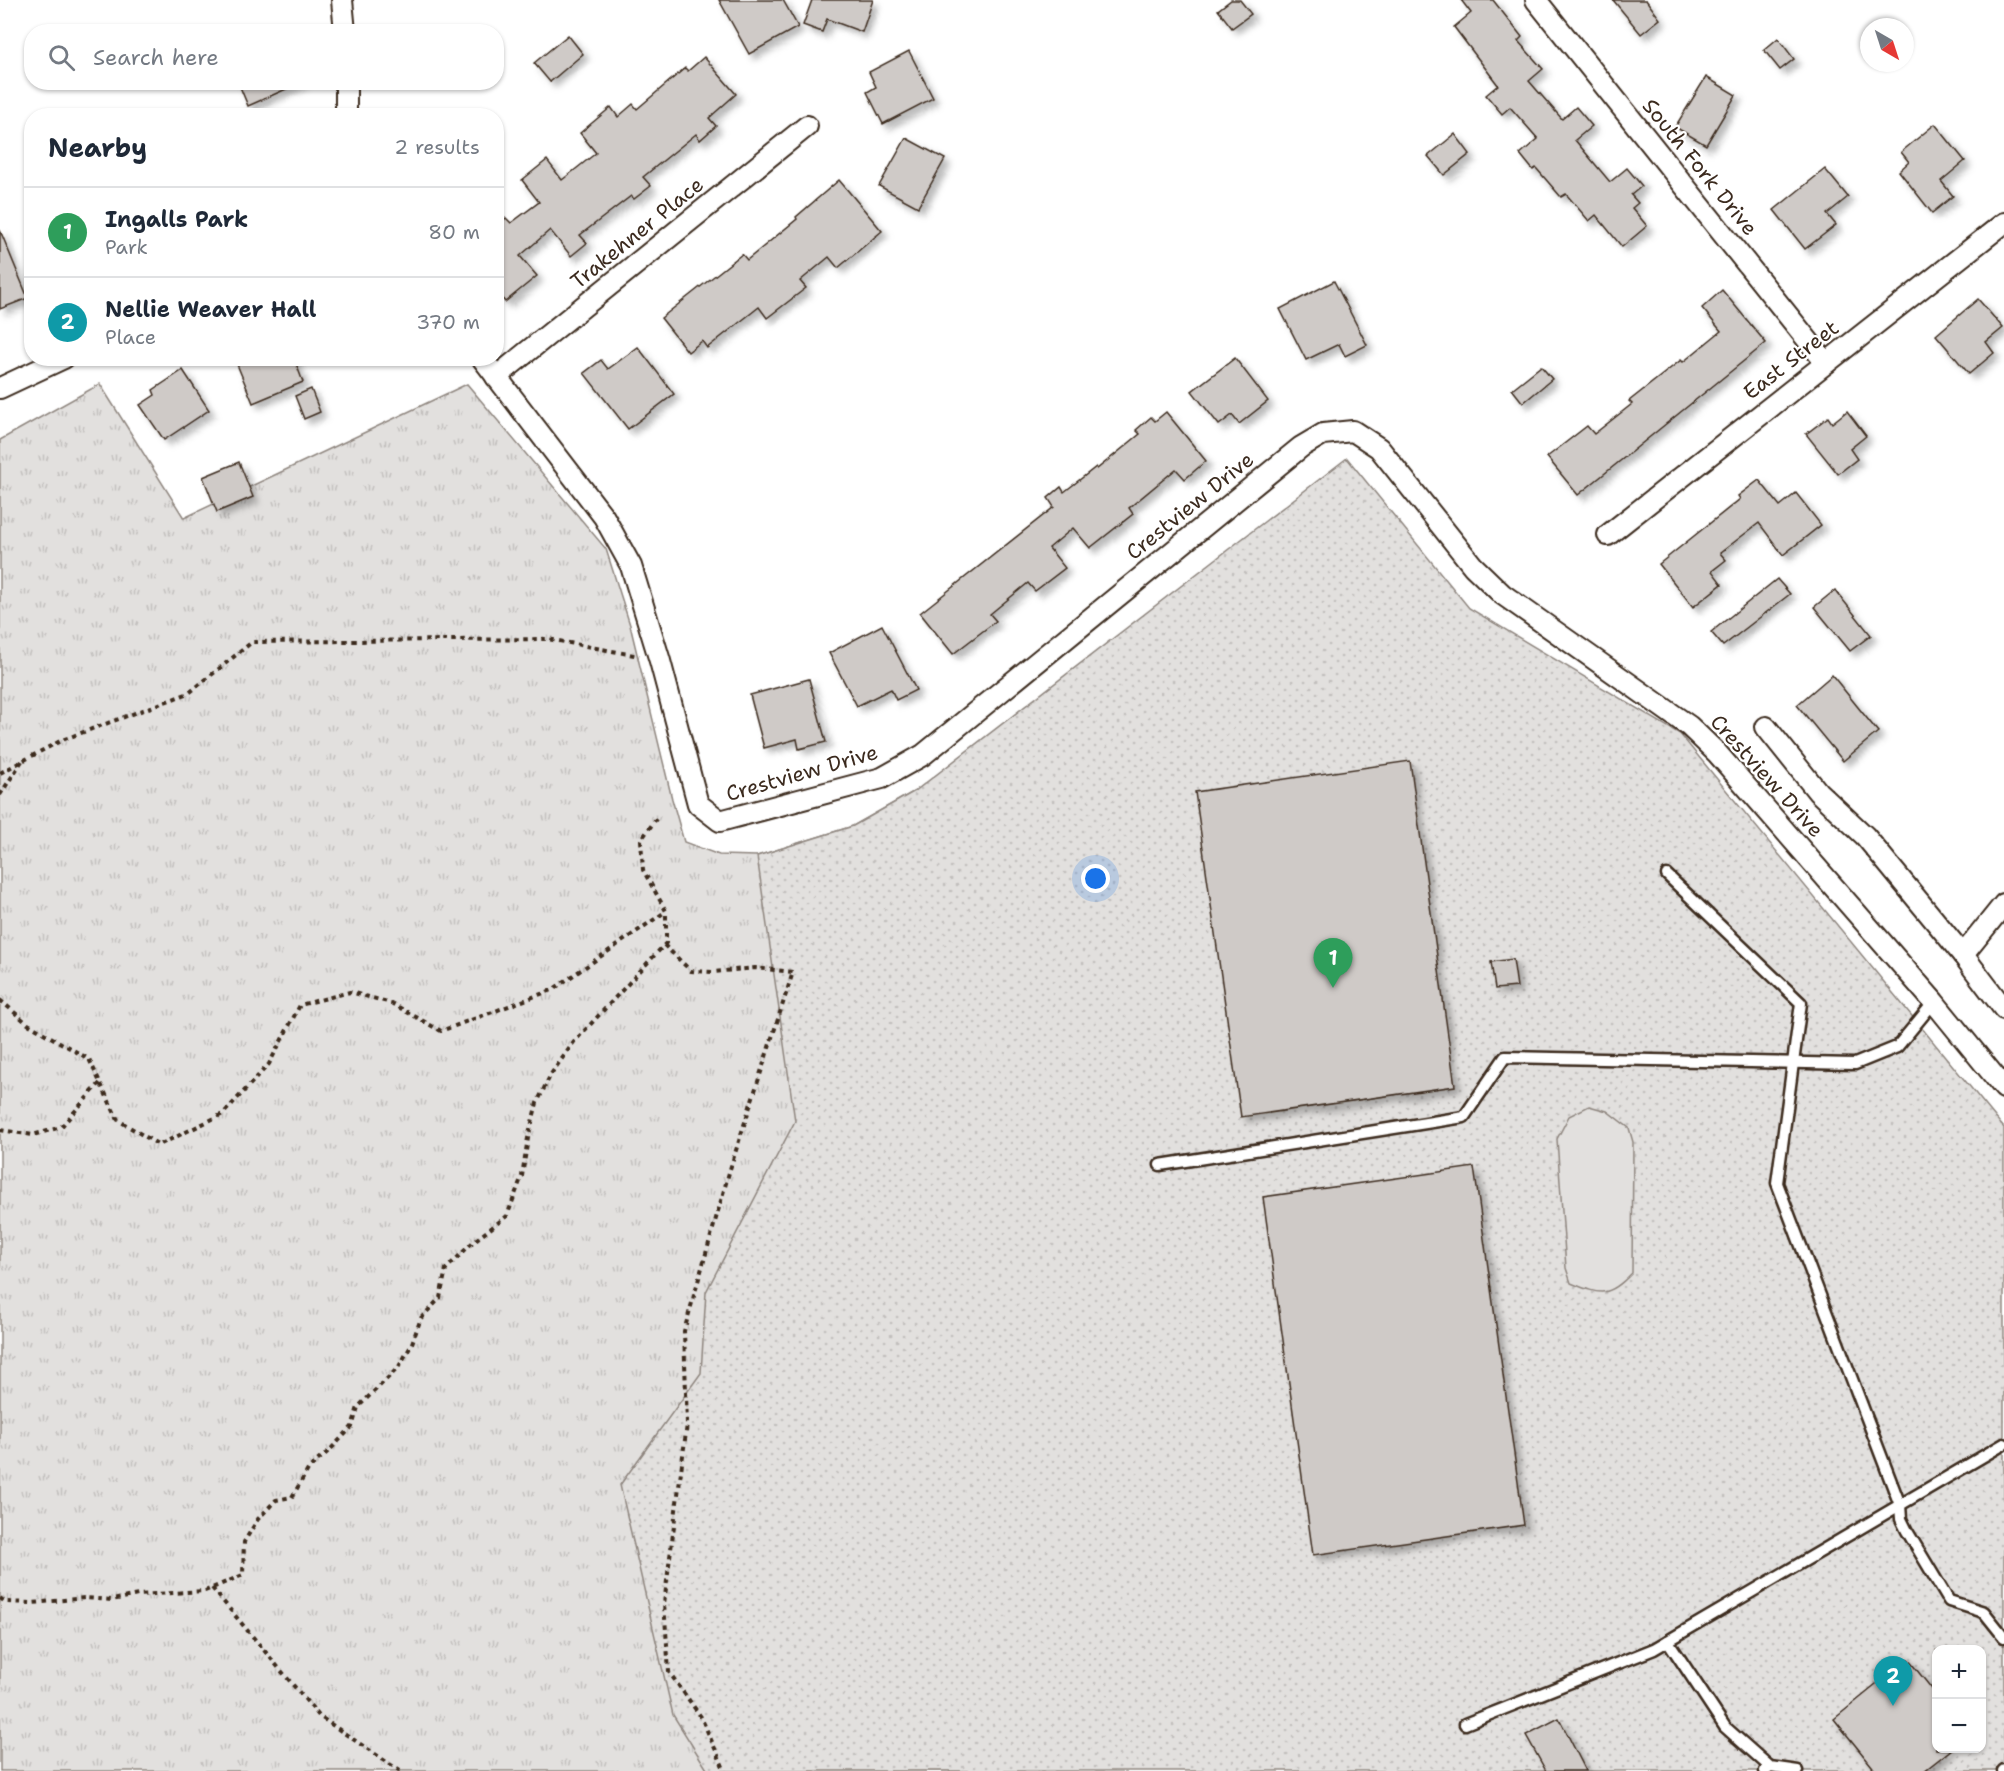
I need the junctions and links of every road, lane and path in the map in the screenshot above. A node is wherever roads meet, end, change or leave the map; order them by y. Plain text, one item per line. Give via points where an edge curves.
1 (342, 0) edge
2 (1536, 0) edge
3 (344, 24) edge
4 (346, 90) edge
5 (346, 108) edge
6 (807, 126) dead end
7 (2004, 223) edge
8 (1826, 363) junction
9 (47, 366) edge
10 (488, 366) edge
11 (496, 377) junction
12 (0, 388) edge
13 (1608, 535) dead end
14 (660, 661) junction
15 (1766, 727) dead end
16 (23, 761) junction
17 (0, 773) edge
18 (0, 795) edge
19 (656, 819) dead end
20 (1667, 875) dead end
21 (2004, 904) edge
22 (666, 911) junction
23 (664, 945) junction
24 (1962, 955) junction
25 (0, 1000) edge
26 (1934, 1002) junction
27 (2004, 1009) edge
28 (1793, 1063) junction
29 (100, 1083) junction
30 (2004, 1088) edge
31 (0, 1130) edge
32 (1160, 1165) dead end
33 (2004, 1444) edge
34 (1900, 1505) junction
35 (212, 1588) junction
36 (0, 1598) edge
37 (2004, 1637) edge
38 (1668, 1641) junction
39 (1465, 1724) dead end
40 (1768, 1769) edge
41 (400, 1771) edge
42 (724, 1771) edge
43 (1798, 1771) edge

1 - 3 street
2 - 8 street, South Fork Drive
4 - 5 street
6 - 11 street, Trakehner Place
7 - 8 street, East Street
8 - 13 street, East Street
9 - 12 street
10 - 11 street, Crestview Drive
11 - 14 street, Crestview Drive via 615,537 631,566
14 - 16 path via 548,639 252,642 189,693 62,740
14 - 26 street, Crestview Drive via 698,804 720,821 882,778 923,755 1301,447 1323,434 1353,431 1379,448 1473,566 1502,594 1689,726 1717,753
15 - 24 street, Crestview Drive via 1818,792 1865,836
16 - 17 path
16 - 18 path
19 - 22 path via 641,840 643,870
20 - 28 lane via 1801,1003
21 - 24 street
22 - 23 path
22 - 29 path via 552,990 441,1031 392,1003 350,992 300,1005 269,1064 223,1114 159,1145 118,1120
23 - 35 path via 574,1042 551,1074 537,1103 522,1176 507,1216 474,1240 446,1269 440,1298 421,1318 399,1368 358,1407 352,1426 309,1468 292,1497 276,1500 258,1519 244,1542 243,1575
23 - 42 path via 691,970 755,968 793,972 730,1169 684,1331 687,1424 664,1604 669,1672 701,1717
24 - 27 street, Crestview Drive
25 - 29 path via 28,1024 89,1059
26 - 28 lane via 1897,1047 1855,1064
26 - 30 street, Crestview Drive
28 - 32 lane via 1505,1057 1464,1117
28 - 34 lane via 1778,1183
29 - 31 path via 61,1127 33,1135
33 - 34 lane
34 - 37 lane via 1907,1531 1949,1601 1984,1612
34 - 38 lane
35 - 36 path via 33,1603 5,1602
35 - 41 path via 319,1716
38 - 39 lane
38 - 40 lane via 1725,1727
40 - 43 lane

